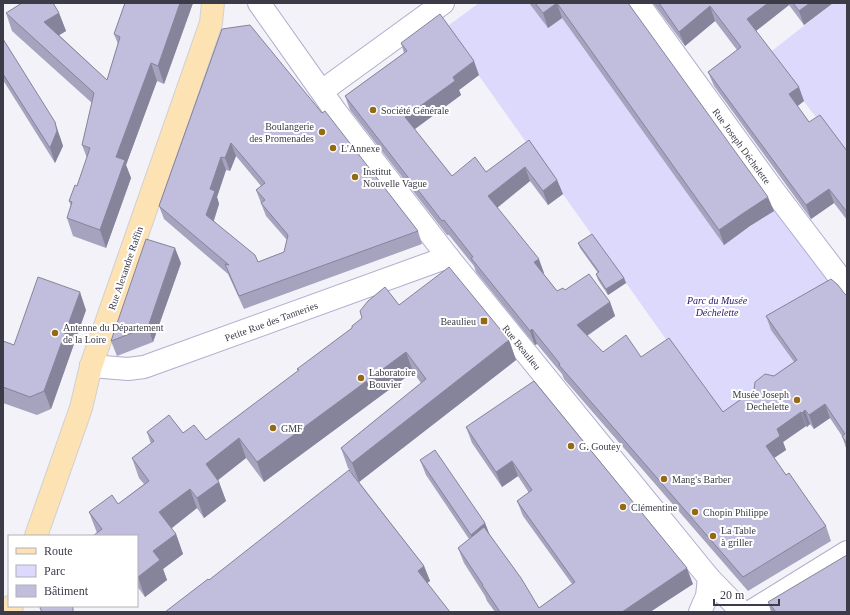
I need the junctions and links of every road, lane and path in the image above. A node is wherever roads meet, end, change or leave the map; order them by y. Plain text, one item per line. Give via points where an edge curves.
1 (224, 3) edge
2 (260, 3) edge
3 (443, 3) edge
4 (638, 3) edge
5 (212, 13) edge
6 (316, 84) junction
7 (448, 257) junction
8 (847, 287) edge
9 (91, 366) junction
10 (36, 535) edge
11 (847, 552) edge
12 (709, 578) junction
13 (700, 612) edge
14 (742, 612) edge
15 (750, 612) edge

1 - 5 street
2 - 6 street, Rue Beaulieu
3 - 6 street
4 - 8 street, Rue Joseph Déchelette
5 - 9 main road, Rue Alexandre Raffin
6 - 7 street, Rue Beaulieu
7 - 9 street, Petite Rue des Tanneries via 144,367 128,369
7 - 12 street, Rue Beaulieu
9 - 10 main road, Rue Alexandre Raffin via 81,408
11 - 15 street
12 - 13 street via 707,596
12 - 14 street, Rue Beaulieu

